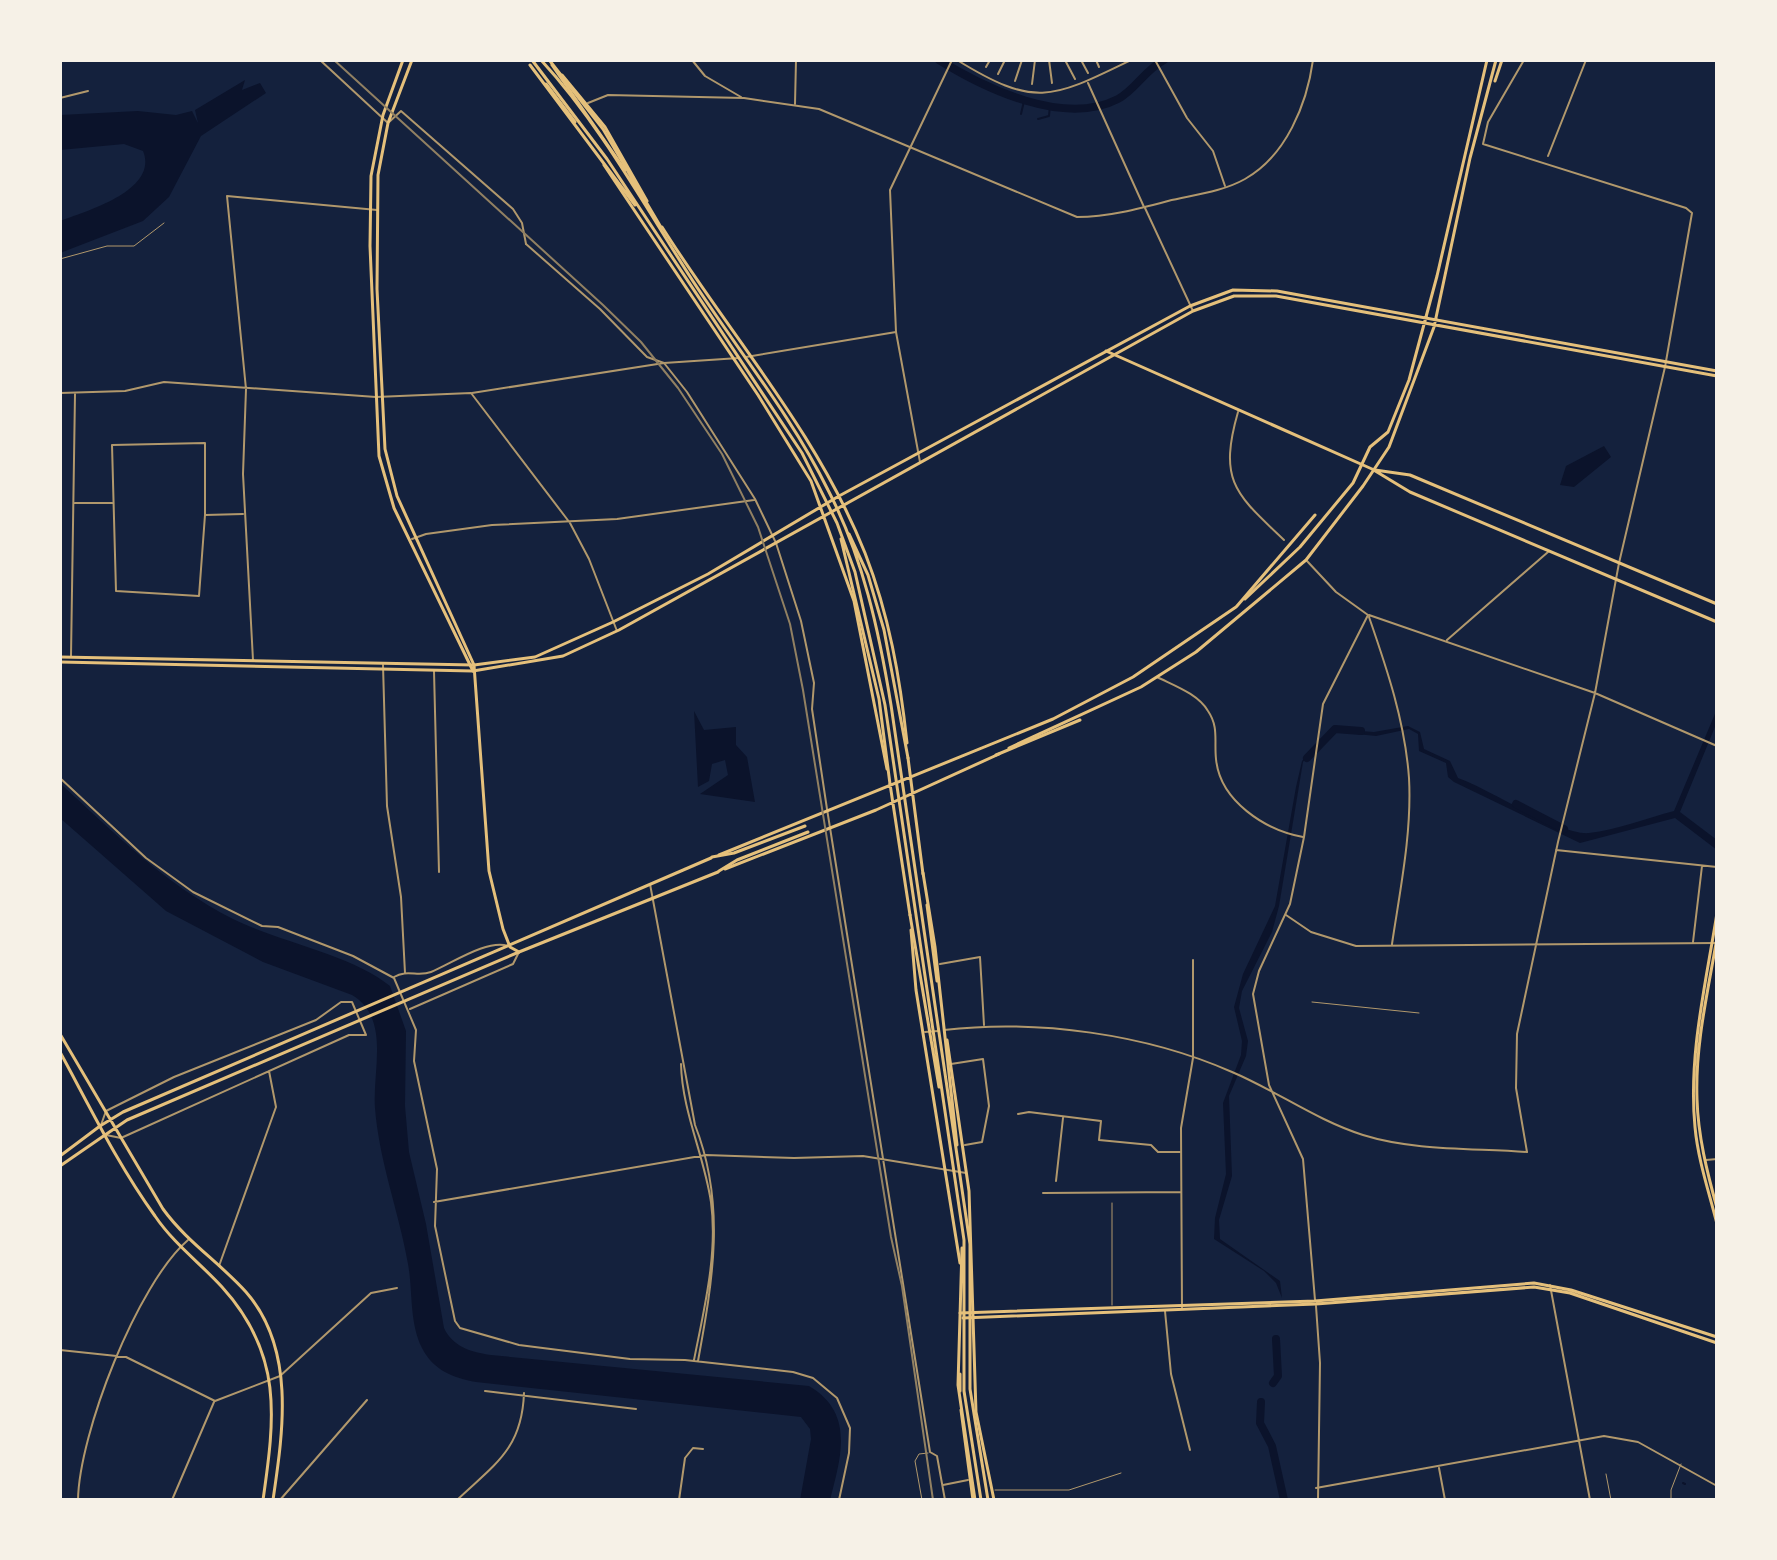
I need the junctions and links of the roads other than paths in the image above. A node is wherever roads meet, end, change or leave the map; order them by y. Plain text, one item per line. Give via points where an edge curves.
1 (320, 60) edge
2 (403, 60) edge
3 (412, 60) edge
4 (525, 60) edge
5 (532, 60) edge
6 (541, 60) edge
7 (550, 60) edge
8 (692, 60) edge
9 (796, 60) edge
10 (990, 60) edge
11 (1005, 60) edge
12 (1022, 60) edge
13 (1035, 60) edge
14 (1049, 60) edge
15 (1065, 60) edge
16 (1081, 60) edge
17 (1096, 60) edge
18 (1131, 60) edge
19 (1313, 60) edge
20 (1487, 60) edge
21 (1499, 60) edge
22 (1524, 60) edge
23 (1586, 60) edge
24 (953, 61) edge
25 (1155, 61) edge
26 (530, 65) junction
27 (986, 67) dead end
28 (1099, 67) dead end
29 (1088, 73) dead end
30 (998, 74) dead end
31 (1075, 79) dead end
32 (1015, 81) dead end
33 (1495, 81) dead end
34 (1087, 82) junction
35 (1052, 83) dead end
36 (1032, 84) dead end
37 (88, 91) dead end
38 (1717, 94) edge
39 (60, 98) edge
40 (744, 98) junction
41 (587, 103) junction
42 (795, 104) junction
43 (1717, 107) edge
44 (383, 115) junction
45 (388, 123) junction
46 (910, 147) junction
47 (1548, 156) dead end
48 (1225, 187) junction
49 (648, 204) junction
50 (1144, 207) junction
51 (371, 210) junction
52 (377, 210) junction
53 (643, 214) junction
54 (164, 223) dead end
55 (671, 247) junction
56 (60, 259) edge
57 (1190, 306) junction
58 (1193, 311) junction
59 (1426, 318) junction
60 (1436, 320) junction
61 (1423, 325) junction
62 (1434, 327) junction
63 (896, 332) junction
64 (1106, 351) junction
65 (1115, 355) junction
66 (751, 356) junction
67 (734, 359) junction
68 (664, 363) junction
69 (1666, 364) junction
70 (1717, 373) edge
71 (246, 389) junction
72 (75, 392) junction
73 (60, 393) edge
74 (471, 393) junction
75 (376, 397) junction
76 (382, 397) junction
77 (1238, 412) junction
78 (918, 454) junction
79 (920, 463) junction
80 (1359, 464) junction
81 (1372, 469) junction
82 (839, 496) junction
83 (755, 499) junction
84 (75, 503) junction
85 (113, 503) junction
86 (822, 506) junction
87 (844, 506) junction
88 (245, 514) junction
89 (205, 515) junction
90 (826, 515) junction
91 (1315, 515) dead end
92 (842, 518) junction
93 (568, 520) junction
94 (837, 523) junction
95 (772, 534) junction
96 (413, 539) junction
97 (1284, 540) dead end
98 (776, 543) junction
99 (1548, 551) junction
100 (1306, 560) junction
101 (1619, 563) junction
102 (1617, 580) junction
103 (1717, 604) edge
104 (1237, 606) junction
105 (1368, 615) junction
106 (613, 622) junction
107 (1717, 622) edge
108 (617, 631) junction
109 (1447, 640) junction
110 (71, 657) junction
111 (61, 658) edge
112 (253, 663) junction
113 (383, 666) junction
114 (472, 667) junction
115 (434, 670) junction
116 (1157, 677) junction
117 (1595, 693) junction
118 (1080, 720) dead end
119 (1717, 746) edge
120 (996, 755) junction
121 (908, 758) junction
122 (910, 777) junction
123 (60, 778) edge
124 (890, 784) junction
125 (914, 793) junction
126 (894, 802) junction
127 (827, 809) junction
128 (805, 826) dead end
129 (831, 828) junction
130 (808, 832) dead end
131 (1304, 837) junction
132 (1556, 850) junction
133 (712, 857) junction
134 (1702, 866) junction
135 (1717, 867) edge
136 (719, 871) junction
137 (439, 872) dead end
138 (923, 873) junction
139 (649, 884) junction
140 (654, 897) junction
141 (1717, 913) edge
142 (910, 915) junction
143 (1286, 915) junction
144 (1715, 941) edge
145 (1693, 943) junction
146 (1535, 944) junction
147 (1391, 945) junction
148 (510, 947) junction
149 (519, 952) junction
150 (1193, 960) dead end
151 (940, 964) dead end
152 (405, 973) junction
153 (394, 978) junction
154 (1312, 1002) dead end
155 (409, 1010) junction
156 (1419, 1013) dead end
157 (984, 1025) junction
158 (945, 1030) junction
159 (923, 1033) junction
160 (60, 1034) edge
161 (60, 1052) edge
162 (1193, 1057) junction
163 (681, 1060) junction
164 (951, 1064) junction
165 (269, 1071) junction
166 (1273, 1094) junction
167 (943, 1102) junction
168 (106, 1111) junction
169 (1018, 1114) dead end
170 (1063, 1116) junction
171 (111, 1120) junction
172 (100, 1126) junction
173 (115, 1127) junction
174 (105, 1135) junction
175 (121, 1138) junction
176 (963, 1145) junction
177 (1181, 1152) junction
178 (701, 1155) junction
179 (706, 1155) junction
180 (60, 1156) edge
181 (885, 1159) junction
182 (1717, 1159) edge
183 (1703, 1160) junction
184 (958, 1161) junction
185 (60, 1166) edge
186 (948, 1170) junction
187 (967, 1173) junction
188 (1056, 1181) dead end
189 (1181, 1192) junction
190 (1043, 1193) dead end
191 (434, 1202) junction
192 (1112, 1203) dead end
193 (1717, 1208) edge
194 (1717, 1224) edge
195 (964, 1240) junction
196 (186, 1242) junction
197 (180, 1248) junction
198 (219, 1267) junction
199 (1550, 1287) junction
200 (397, 1288) dead end
201 (1315, 1302) junction
202 (1112, 1307) junction
203 (1165, 1307) junction
204 (1182, 1307) junction
205 (960, 1316) junction
206 (975, 1316) junction
207 (1717, 1337) edge
208 (1717, 1343) edge
209 (60, 1350) edge
210 (116, 1354) junction
211 (696, 1362) junction
212 (280, 1376) junction
213 (271, 1381) junction
214 (485, 1391) dead end
215 (524, 1394) junction
216 (367, 1400) dead end
217 (215, 1401) junction
218 (636, 1409) dead end
219 (1579, 1439) junction
220 (703, 1449) dead end
221 (1190, 1450) dead end
222 (930, 1452) junction
223 (1681, 1464) junction
224 (1439, 1467) junction
225 (1121, 1473) dead end
226 (1606, 1474) dead end
227 (970, 1478) junction
228 (943, 1485) junction
229 (1717, 1486) edge
230 (1316, 1488) junction
231 (991, 1490) junction
232 (1671, 1490) junction
233 (1664, 1491) dead end
234 (78, 1500) edge
235 (172, 1500) edge
236 (263, 1500) edge
237 (273, 1500) edge
238 (280, 1500) edge
239 (457, 1500) edge
240 (679, 1500) edge
241 (839, 1500) edge
242 (922, 1500) edge
243 (945, 1500) edge
244 (974, 1500) edge
245 (981, 1500) edge
246 (988, 1500) edge
247 (994, 1500) edge
248 (1318, 1500) edge
249 (1445, 1500) edge
250 (1590, 1500) edge
251 (1611, 1500) edge
252 (1671, 1500) edge

1 - 44 street
2 - 44 main road
3 - 45 main road
4 - 26 main road
5 - 53 main road via 576,114
6 - 55 main road via 581,110
7 - 41 main road
7 - 49 main road
7 - 55 main road via 603,129
8 - 40 street via 705,76
9 - 42 street
10 - 27 street
11 - 30 street
12 - 32 street
13 - 36 street
14 - 35 street
15 - 31 street
16 - 29 street
17 - 28 street
18 - 34 street
19 - 48 street via 1309,92 1278,147 1257,170
20 - 59 main road
21 - 33 main road
21 - 60 main road via 1470,158
22 - 69 street via 1488,122 1483,144 1692,213
23 - 47 street
24 - 34 street via 1020,92 1051,92
24 - 46 street
25 - 48 street via 1213,151
26 - 53 main road
26 - 67 main road
34 - 50 street
37 - 39 street
38 - 43 street
40 - 41 street via 608,95
40 - 42 street
41 - 49 main road
42 - 46 street via 834,113
44 - 45 street
44 - 51 main road via 371,176
45 - 52 main road
45 - 68 street via 401,111 484,183 518,214 526,244 647,357
46 - 50 street via 1077,217
46 - 63 street via 890,190
48 - 50 street
49 - 66 main road
50 - 57 street
51 - 52 street
51 - 71 street via 227,196
51 - 75 main road
52 - 76 main road
53 - 94 main road via 802,453
54 - 56 street via 134,246 107,246
55 - 92 main road via 784,414
57 - 58 street
57 - 59 main road via 1233,290 1256,289
57 - 64 main road
58 - 61 main road via 1256,295
58 - 65 main road
59 - 60 main road
59 - 61 main road
60 - 62 main road
60 - 69 main road
61 - 62 main road
61 - 80 main road via 1388,432
62 - 69 main road
62 - 81 main road via 1389,447
63 - 66 street
63 - 78 street
64 - 65 main road
64 - 78 main road
65 - 77 main road
65 - 79 main road
66 - 67 street
66 - 82 main road
67 - 68 street
67 - 86 main road via 796,454
68 - 74 street
68 - 83 street
69 - 70 main road
69 - 101 street
71 - 72 street via 164,382 116,392
71 - 75 street
71 - 88 street
72 - 73 street
72 - 84 street
74 - 76 street
74 - 93 street
75 - 76 street
75 - 96 main road via 379,456 394,508
76 - 96 main road via 385,449
77 - 80 main road
77 - 97 street via 1229,455 1231,481 1246,504
78 - 79 street
78 - 82 main road
79 - 87 main road
80 - 81 main road
80 - 104 main road via 1353,483 1300,547
81 - 99 main road via 1410,492
81 - 100 main road
81 - 101 main road via 1410,475
82 - 86 main road
82 - 87 main road
83 - 93 street via 680,512
83 - 95 street
84 - 85 street
84 - 110 street
85 - 89 street via 112,445 205,443
85 - 89 street via 116,591 199,596
86 - 90 main road
86 - 95 main road
87 - 90 main road
87 - 121 main road via 892,638
88 - 89 street
88 - 112 street
90 - 98 main road
90 - 124 main road via 854,601
91 - 104 main road
92 - 121 main road via 877,604
92 - 184 main road via 869,595 884,664
93 - 96 street via 492,525
93 - 106 street
94 - 124 main road via 867,641
94 - 167 main road via 865,608 885,705
95 - 98 street
95 - 106 main road via 708,574
96 - 114 main road
98 - 108 main road
98 - 127 street via 814,683 812,709
99 - 102 main road
99 - 109 street
100 - 105 street via 1336,592
100 - 116 main road via 1221,633
101 - 102 street
101 - 103 main road
102 - 107 main road
102 - 117 street
104 - 122 main road via 1162,660 1099,696
105 - 109 street
105 - 131 street via 1323,704
105 - 147 street via 1401,727 1409,806
106 - 108 street
106 - 114 main road via 535,657
108 - 114 main road via 539,663
109 - 117 street
110 - 111 main road
110 - 112 main road
111 - 112 main road
112 - 113 main road
113 - 114 main road
113 - 115 main road
113 - 152 street via 387,806
114 - 115 main road
114 - 148 main road via 489,871
115 - 137 street
116 - 120 main road
116 - 131 street via 1207,709 1216,727 1218,768 1237,802 1265,824
117 - 119 street
117 - 132 street
118 - 120 main road
120 - 125 main road
121 - 122 main road
122 - 124 main road
122 - 125 main road
123 - 153 street via 146,858 189,889 262,926 278,927 353,956
124 - 126 main road
124 - 127 main road
125 - 126 main road
125 - 138 main road
126 - 129 main road
126 - 142 main road
127 - 129 street
127 - 133 main road
128 - 133 main road
129 - 136 main road
129 - 181 street
130 - 136 main road
131 - 143 street
132 - 134 street
132 - 146 street
133 - 139 main road
134 - 135 street
134 - 145 street
136 - 140 main road
138 - 158 main road
138 - 184 main road
139 - 140 street
139 - 148 main road
140 - 149 main road
140 - 163 street
141 - 144 main road
142 - 159 main road
142 - 167 main road
143 - 147 street via 1330,941
143 - 166 street via 1253,994
144 - 145 street
144 - 183 main road via 1698,1066
145 - 146 street
146 - 147 street
146 - 166 street via 1515,1061 1527,1152 1379,1139
148 - 149 main road
148 - 152 street via 494,945 426,974
148 - 171 main road
149 - 155 street via 513,964
149 - 173 main road
150 - 162 street
151 - 157 street via 982,957
152 - 153 street
153 - 155 street
154 - 156 street
155 - 191 street via 416,1030 418,1084 435,1147
157 - 158 street
157 - 162 street via 1106,1037
158 - 159 street
158 - 164 main road
159 - 186 main road
160 - 168 main road
161 - 172 main road
162 - 166 street
162 - 177 street
163 - 178 street
163 - 179 street
164 - 176 main road
164 - 176 street via 983,1059 988,1113 982,1142
165 - 168 street via 349,1035 366,1035 352,1002 341,1002 316,1020 174,1077
165 - 175 street
165 - 198 street via 276,1107
166 - 201 street via 1303,1159
167 - 195 main road
168 - 171 main road
168 - 172 street
169 - 170 street
170 - 177 street via 1101,1121 1099,1140
170 - 188 street
171 - 172 main road
171 - 173 main road
172 - 174 main road
172 - 180 main road
173 - 174 main road
173 - 175 main road
174 - 175 street
174 - 185 main road
174 - 197 main road
175 - 196 main road
176 - 187 main road
177 - 189 street
178 - 179 street
178 - 191 street
178 - 211 street via 712,1225
179 - 181 street
179 - 211 street via 716,1254
181 - 186 street
181 - 222 street
182 - 183 street
183 - 193 main road
183 - 194 main road
184 - 246 main road via 970,1244 970,1389
186 - 187 street
186 - 205 main road via 960,1257
187 - 206 main road
189 - 190 street
189 - 204 street
191 - 211 street via 460,1328 519,1345
192 - 202 street
195 - 227 main road via 958,1385
195 - 245 main road via 964,1391
196 - 197 street
196 - 198 main road
197 - 210 street
197 - 213 main road via 242,1312
198 - 212 main road via 259,1310
199 - 201 main road
199 - 207 main road
199 - 208 main road
199 - 219 street
200 - 212 street via 371,1293
201 - 204 main road
201 - 230 street via 1320,1363
202 - 203 main road
202 - 206 main road
203 - 204 main road
203 - 206 main road
203 - 221 street via 1171,1374
205 - 206 main road
205 - 227 main road via 961,1423
206 - 231 main road via 976,1412
209 - 210 street
210 - 217 street
210 - 234 street via 82,1462
211 - 241 street via 793,1372 831,1391 847,1417 851,1440
212 - 213 street
212 - 237 main road via 284,1415
213 - 217 street
213 - 236 main road via 272,1438
214 - 215 street
215 - 218 street
215 - 239 street via 512,1446
216 - 238 street
217 - 235 street
219 - 223 street via 1627,1438
219 - 224 street
219 - 250 street
220 - 240 street via 693,1448 685,1458
222 - 228 street via 937,1456
222 - 242 street via 915,1461
223 - 229 street
223 - 232 street
224 - 230 street
224 - 249 street
225 - 231 street via 1069,1490
226 - 251 street
227 - 228 street
227 - 244 main road
228 - 243 street
230 - 248 street
231 - 247 main road
232 - 233 street
232 - 252 street

